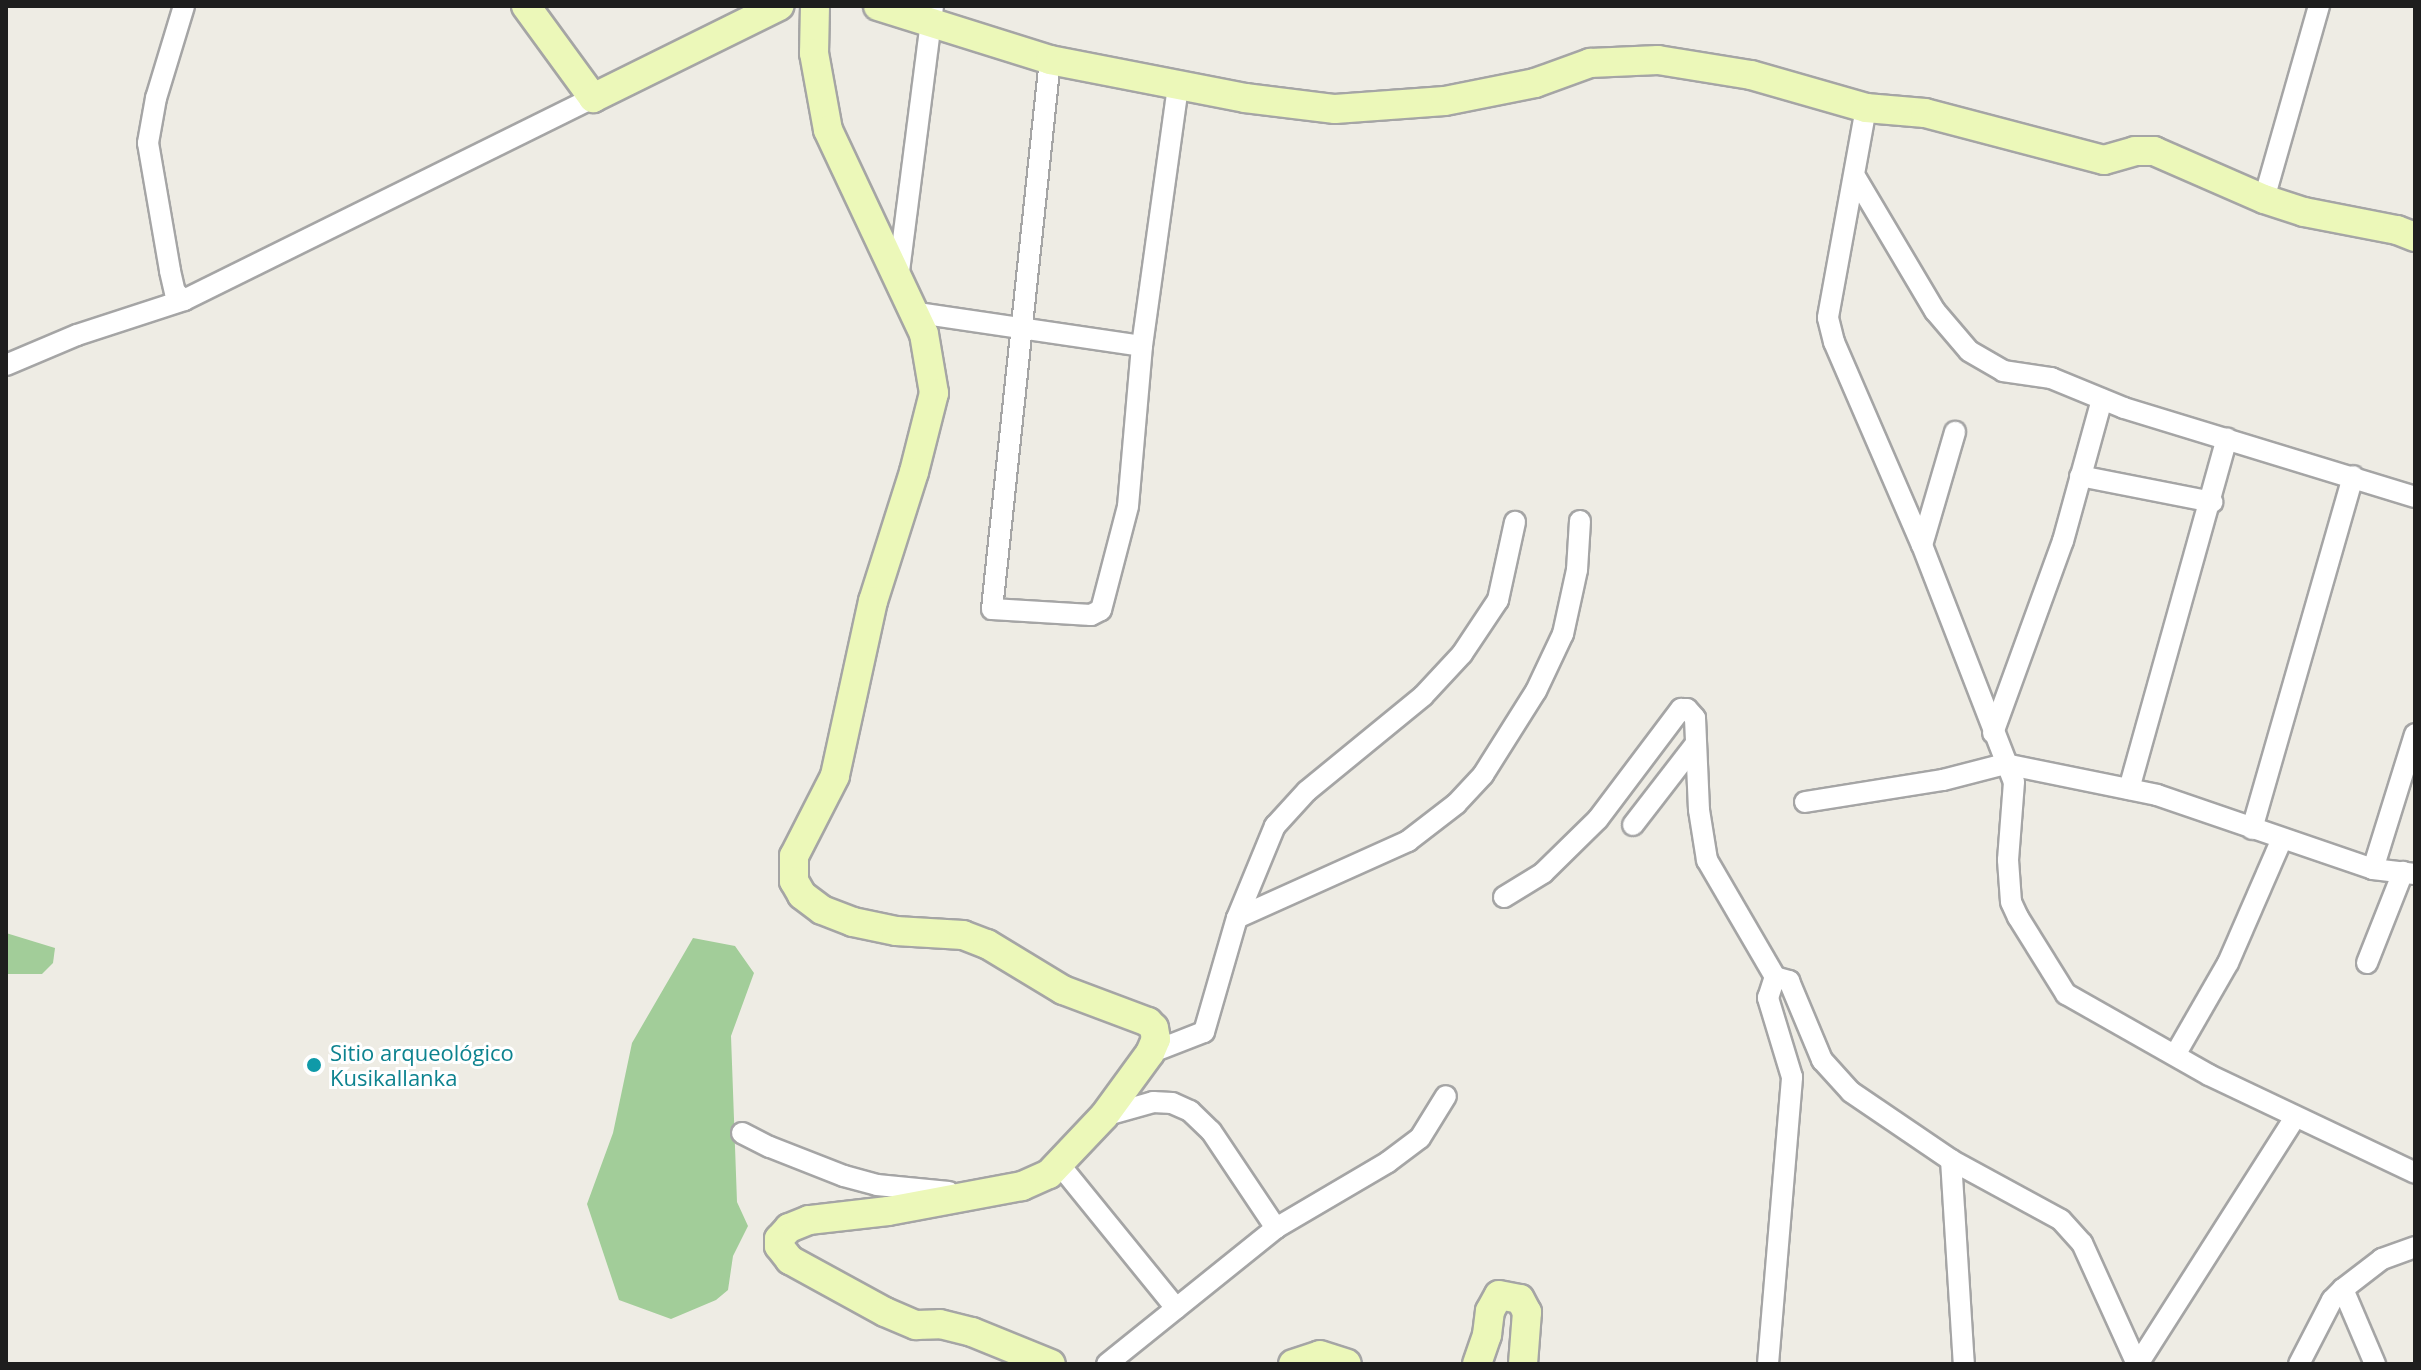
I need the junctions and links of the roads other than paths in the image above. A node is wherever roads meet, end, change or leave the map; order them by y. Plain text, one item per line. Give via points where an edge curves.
1 (184, 6) edge
2 (526, 6) edge
3 (779, 6) edge
4 (815, 6) edge
5 (878, 6) edge
6 (2319, 6) edge
7 (933, 14) edge
8 (1050, 60) junction
9 (1178, 85) junction
10 (593, 98) junction
11 (1866, 108) junction
12 (1856, 178) junction
13 (2264, 199) junction
14 (2415, 237) edge
15 (898, 279) junction
16 (184, 300) junction
17 (912, 312) junction
18 (1022, 330) junction
19 (1142, 346) junction
20 (6, 365) edge
21 (2102, 399) junction
22 (1955, 432) dead end
23 (2227, 438) junction
24 (2080, 476) junction
25 (2353, 476) junction
26 (2415, 497) edge
27 (2212, 502) junction
28 (1580, 521) dead end
29 (1515, 522) dead end
30 (1922, 545) junction
31 (1993, 733) junction
32 (2415, 734) edge
33 (1694, 746) junction
34 (2005, 764) junction
35 (2129, 789) junction
36 (1805, 802) dead end
37 (1633, 825) dead end
38 (2252, 829) junction
39 (2282, 839) junction
40 (2373, 869) junction
41 (2409, 873) edge
42 (1504, 897) dead end
43 (1237, 918) junction
44 (2367, 963) dead end
45 (1775, 977) junction
46 (1150, 1053) junction
47 (2175, 1055) junction
48 (1446, 1096) dead end
49 (1104, 1116) junction
50 (2295, 1118) junction
51 (742, 1133) dead end
52 (1951, 1160) junction
53 (1059, 1164) junction
54 (2415, 1173) edge
55 (1005, 1189) junction
56 (1276, 1228) junction
57 (2415, 1247) edge
58 (2343, 1289) junction
59 (1176, 1308) junction
60 (1051, 1364) edge
61 (1107, 1364) edge
62 (1293, 1364) edge
63 (1347, 1364) edge
64 (1477, 1364) edge
65 (1523, 1364) edge
66 (1768, 1364) edge
67 (1964, 1364) edge
68 (2137, 1364) edge
69 (2299, 1364) edge
70 (2375, 1364) edge

1 - 16 street via 148,143 170,271 175,292
2 - 10 main road
3 - 10 main road
4 - 15 main road via 814,53 828,130
5 - 7 main road
6 - 13 street
7 - 8 main road
7 - 15 street
8 - 9 main road
8 - 18 street
9 - 11 main road via 1335,109 1445,101 1535,83 1590,63 1658,60 1751,75
9 - 19 street
10 - 16 street
11 - 12 street
11 - 13 main road via 1925,113 2104,160 2154,151
12 - 21 street via 1935,311 1969,351 2003,371 2051,378
12 - 30 street via 1828,318
13 - 14 main road
15 - 17 main road
16 - 20 street
17 - 18 street
17 - 46 main road via 924,334 934,393 873,601 835,776 794,856 794,881 822,910 853,922 963,935 987,944 1063,990 1148,1022 1156,1039
18 - 19 street
18 - 19 street via 992,609 1091,615 1101,610 1128,506
21 - 23 street
21 - 24 street
22 - 30 street
23 - 25 street
23 - 27 street
24 - 27 street
24 - 31 street via 2063,541
25 - 26 street
25 - 38 street
27 - 35 street
28 - 43 street via 1577,570 1563,634 1536,691 1483,775 1408,841
29 - 43 street via 1498,600 1462,654 1423,696 1307,791 1275,826
30 - 31 street
31 - 34 street
32 - 40 street
33 - 37 street
33 - 42 street via 1695,718 1681,709 1598,819 1543,873
33 - 45 street via 1707,860
34 - 35 street
34 - 36 street via 1943,780
34 - 47 street via 2014,782 2008,860 2011,902 2039,955 2066,994
35 - 38 street
38 - 39 street
39 - 40 street
39 - 47 street via 2228,963
40 - 41 street
41 - 44 street
43 - 46 street via 1204,1032
45 - 52 street via 1789,981 1822,1060 1851,1092
45 - 66 street via 1768,998 1792,1077
46 - 49 main road
47 - 50 street
48 - 56 street via 1420,1138
49 - 53 main road
49 - 56 street via 1153,1102 1190,1111 1211,1131
50 - 54 street
50 - 68 street
51 - 55 street via 877,1185 944,1192
52 - 67 street
52 - 68 street via 2051,1214 2082,1243
53 - 55 main road via 1049,1174
53 - 59 street
55 - 60 main road via 809,1220 789,1228 779,1246 790,1260 885,1312 916,1325 972,1332
56 - 59 street
57 - 58 street via 2382,1259
58 - 69 street
58 - 70 street
59 - 61 street
62 - 63 main road via 1320,1355
64 - 65 main road via 1494,1303 1499,1295 1512,1295 1527,1312

